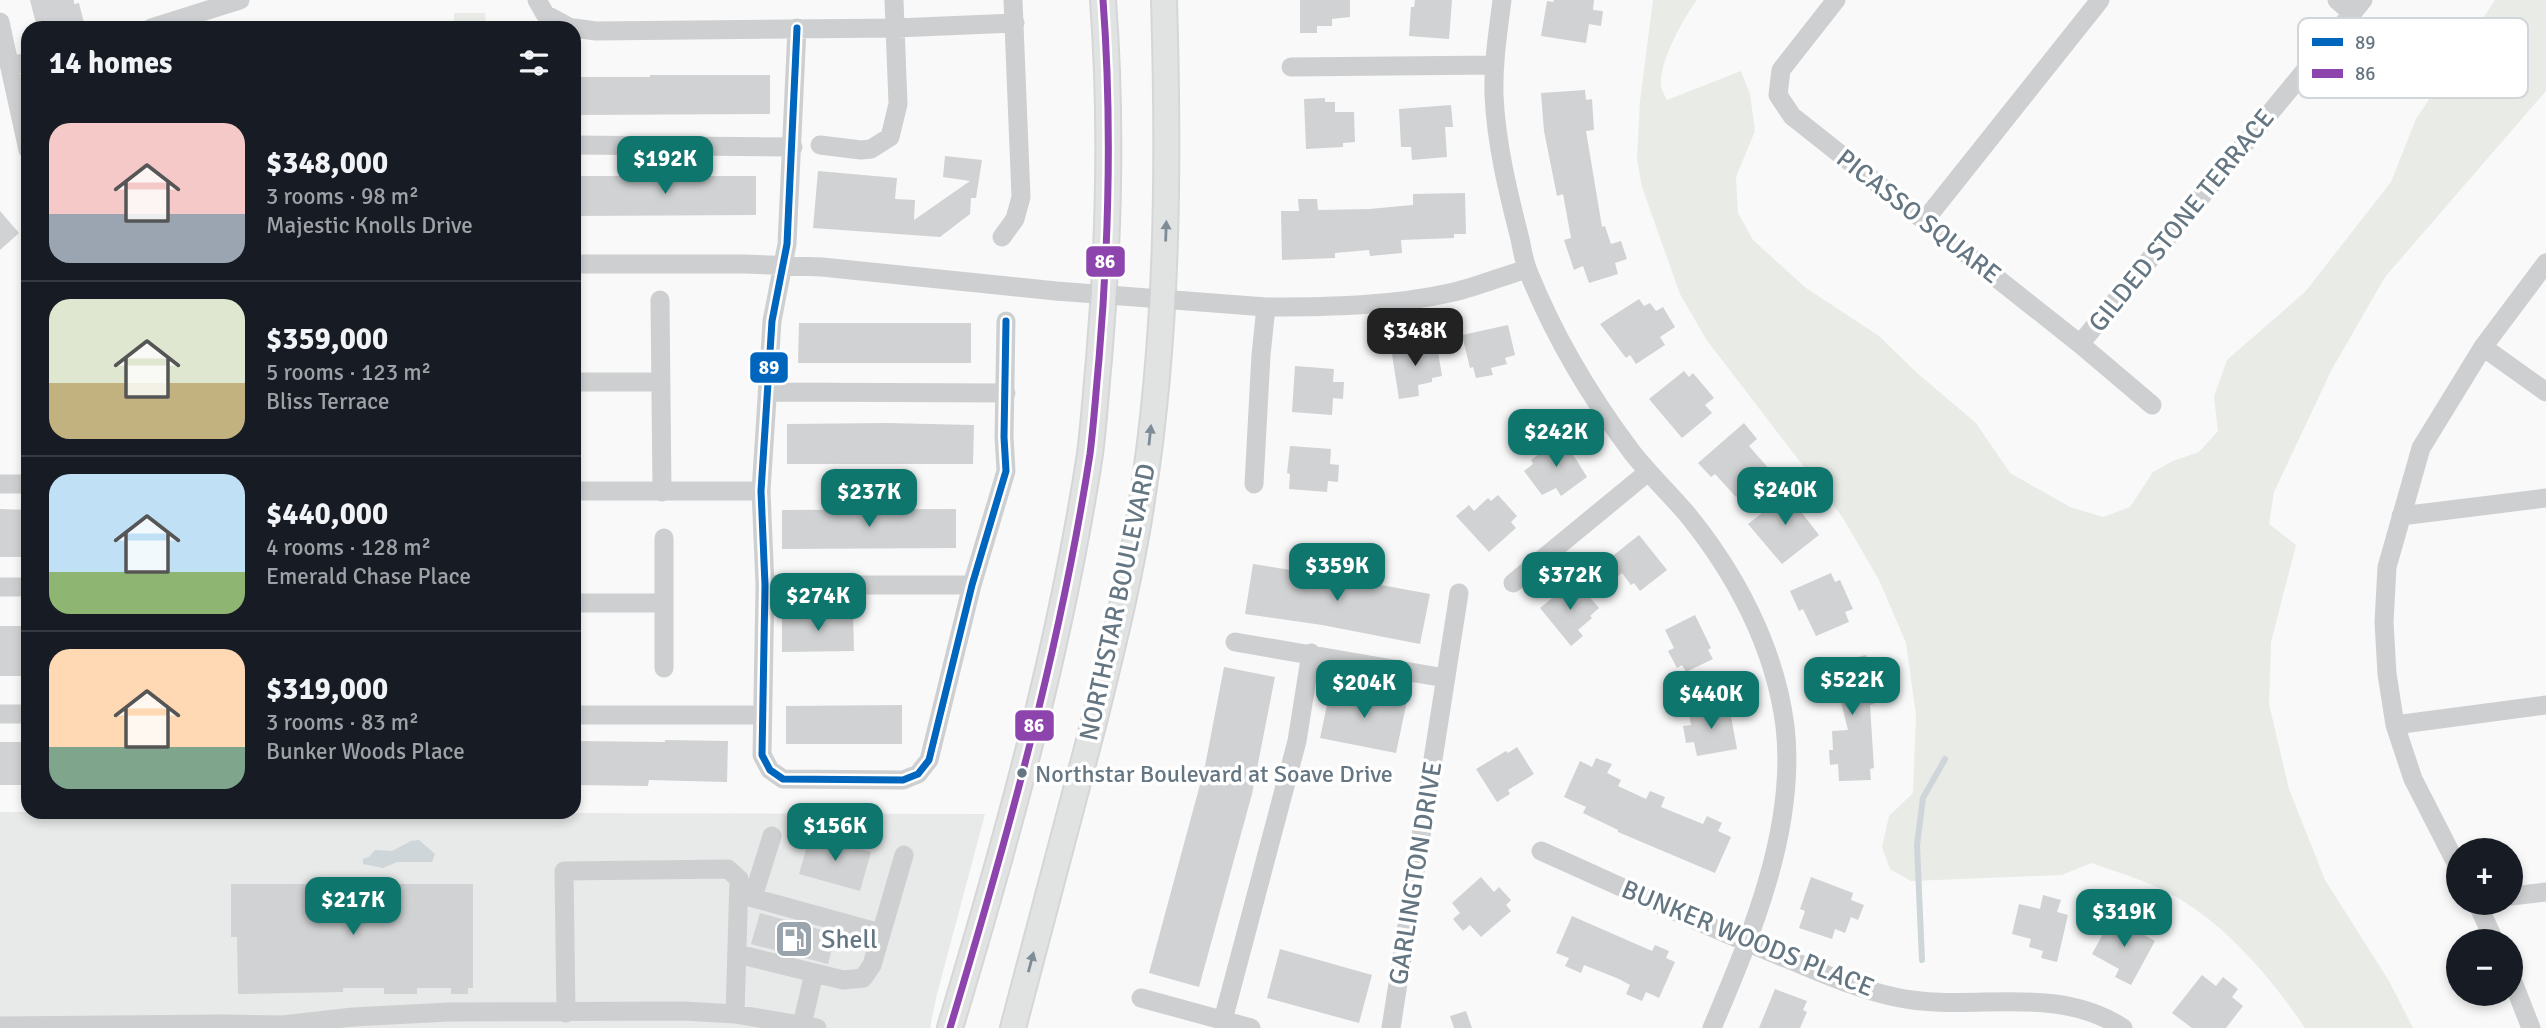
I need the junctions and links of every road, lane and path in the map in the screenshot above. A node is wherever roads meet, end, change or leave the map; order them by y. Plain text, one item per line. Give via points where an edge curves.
1 (240, 0) edge
2 (537, 0) edge
3 (894, 0) edge
4 (1013, 0) edge
5 (1102, 0) edge
6 (1164, 0) edge
7 (1502, 0) edge
8 (1836, 0) edge
9 (2100, 0) edge
10 (2336, 0) edge
11 (2358, 6) edge
12 (173, 21) edge
13 (559, 21) edge
14 (0, 22) edge
15 (1015, 23) junction
16 (797, 28) junction
17 (896, 28) junction
18 (581, 29) edge
19 (19, 64) edge
20 (1494, 65) junction
21 (1292, 66) dead end
22 (2298, 79) edge
23 (21, 83) edge
24 (581, 145) edge
25 (820, 145) dead end
26 (793, 147) junction
27 (1925, 220) junction
28 (1002, 237) dead end
29 (2546, 263) edge
30 (581, 264) edge
31 (782, 266) junction
32 (1527, 269) junction
33 (1104, 295) junction
34 (1163, 299) junction
35 (660, 300) dead end
36 (1266, 307) junction
37 (1006, 321) dead end
38 (2080, 344) junction
39 (2483, 347) junction
40 (581, 382) edge
41 (661, 382) junction
42 (767, 392) junction
43 (2546, 392) edge
44 (1006, 393) junction
45 (2152, 405) dead end
46 (1648, 472) junction
47 (0, 484) edge
48 (21, 484) edge
49 (1254, 484) dead end
50 (581, 491) edge
51 (761, 491) junction
52 (662, 492) junction
53 (2546, 498) edge
54 (2401, 516) junction
55 (664, 538) dead end
56 (1513, 583) dead end
57 (765, 585) junction
58 (972, 585) junction
59 (0, 587) edge
60 (21, 587) edge
61 (1459, 593) dead end
62 (581, 603) edge
63 (663, 603) junction
64 (1235, 642) dead end
65 (1311, 653) junction
66 (664, 668) dead end
67 (1445, 678) junction
68 (2546, 705) edge
69 (0, 714) edge
70 (21, 714) edge
71 (581, 715) edge
72 (762, 715) junction
73 (2395, 725) junction
74 (772, 836) dead end
75 (2446, 844) edge
76 (1541, 851) dead end
77 (904, 855) dead end
78 (2546, 891) edge
79 (2523, 894) edge
80 (746, 896) junction
81 (880, 933) junction
82 (1748, 943) junction
83 (738, 954) junction
84 (814, 972) junction
85 (1140, 998) dead end
86 (2522, 1006) edge
87 (566, 1013) junction
88 (735, 1014) junction
89 (1223, 1020) junction
90 (400, 1021) edge
91 (0, 1026) edge
92 (810, 1026) edge
93 (950, 1028) edge
94 (1013, 1028) edge
95 (1251, 1028) edge
96 (1391, 1028) edge
97 (1712, 1028) edge
98 (2123, 1028) edge
99 (2531, 1028) edge

1 - 12 street
2 - 13 street via 545,14
3 - 17 street
4 - 15 street
5 - 33 main road, NORTHSTAR BOULEVARD via 1109,181
34 -> 6 main road, NORTHSTAR BOULEVARD via 1168,172
7 - 20 street
8 - 27 street, PICASSO SQUARE via 1781,70 1779,94 1792,116
9 - 27 street
10 - 11 street
14 - 19 street
15 - 17 street
15 - 28 street via 1021,197 1015,219
16 - 17 street
16 - 18 street
16 - 26 street
17 - 25 street via 898,104 890,137 871,149
19 - 23 street
20 - 21 street
20 - 32 street via 1509,200
22 - 38 street, GILDED STONE TERRACE
24 - 26 street
26 - 31 street
27 - 38 street, PICASSO SQUARE
29 - 39 street
30 - 31 street
31 - 33 street
31 - 42 street
32 - 36 street via 1455,292 1393,302
32 - 46 street via 1588,390
33 - 34 street
33 - 93 main road, NORTHSTAR BOULEVARD via 1090,451 1057,634 1025,766
34 - 36 street
94 -> 34 main road, NORTHSTAR BOULEVARD via 1116,635 1146,470
35 - 41 street
36 - 49 street
37 - 44 street
38 - 45 street, PICASSO SQUARE
39 - 43 street
39 - 54 street via 2421,448
40 - 41 street
41 - 52 street
42 - 44 street
42 - 51 street
44 - 58 street via 1006,471
46 - 56 street
46 - 82 street via 1687,515 1727,572 1755,622 1774,670 1785,727 1786,791
47 - 48 street
50 - 52 street
51 - 52 street
51 - 57 street
53 - 54 street
54 - 73 street via 2387,567 2384,622
55 - 63 street
57 - 58 street
57 - 72 street
58 - 72 street via 929,760 918,774 903,780 783,779 770,770 762,755
59 - 60 street
61 - 67 street, GARLINGTON DRIVE
62 - 63 street
63 - 66 street
64 - 65 street
65 - 67 street
65 - 89 street via 1297,741
67 - 96 street, GARLINGTON DRIVE
68 - 73 street
69 - 70 street
71 - 72 street
73 - 75 street via 2413,779
74 - 80 street
76 - 82 street, BUNKER WOODS PLACE
77 - 81 street
78 - 79 street
80 - 81 street
80 - 83 street
80 - 87 street via 739,879 728,869 564,871
81 - 84 street via 872,965 863,978 851,981
82 - 97 street
82 - 98 street, BUNKER WOODS PLACE via 1894,997 1937,1003 2027,1000 2068,1005 2105,1016
83 - 84 street
83 - 88 street
84 - 92 street
85 - 89 street
86 - 99 street
87 - 88 street
87 - 90 street via 449,1012
88 - 92 street
89 - 95 street
90 - 91 street via 353,1017 256,1026

